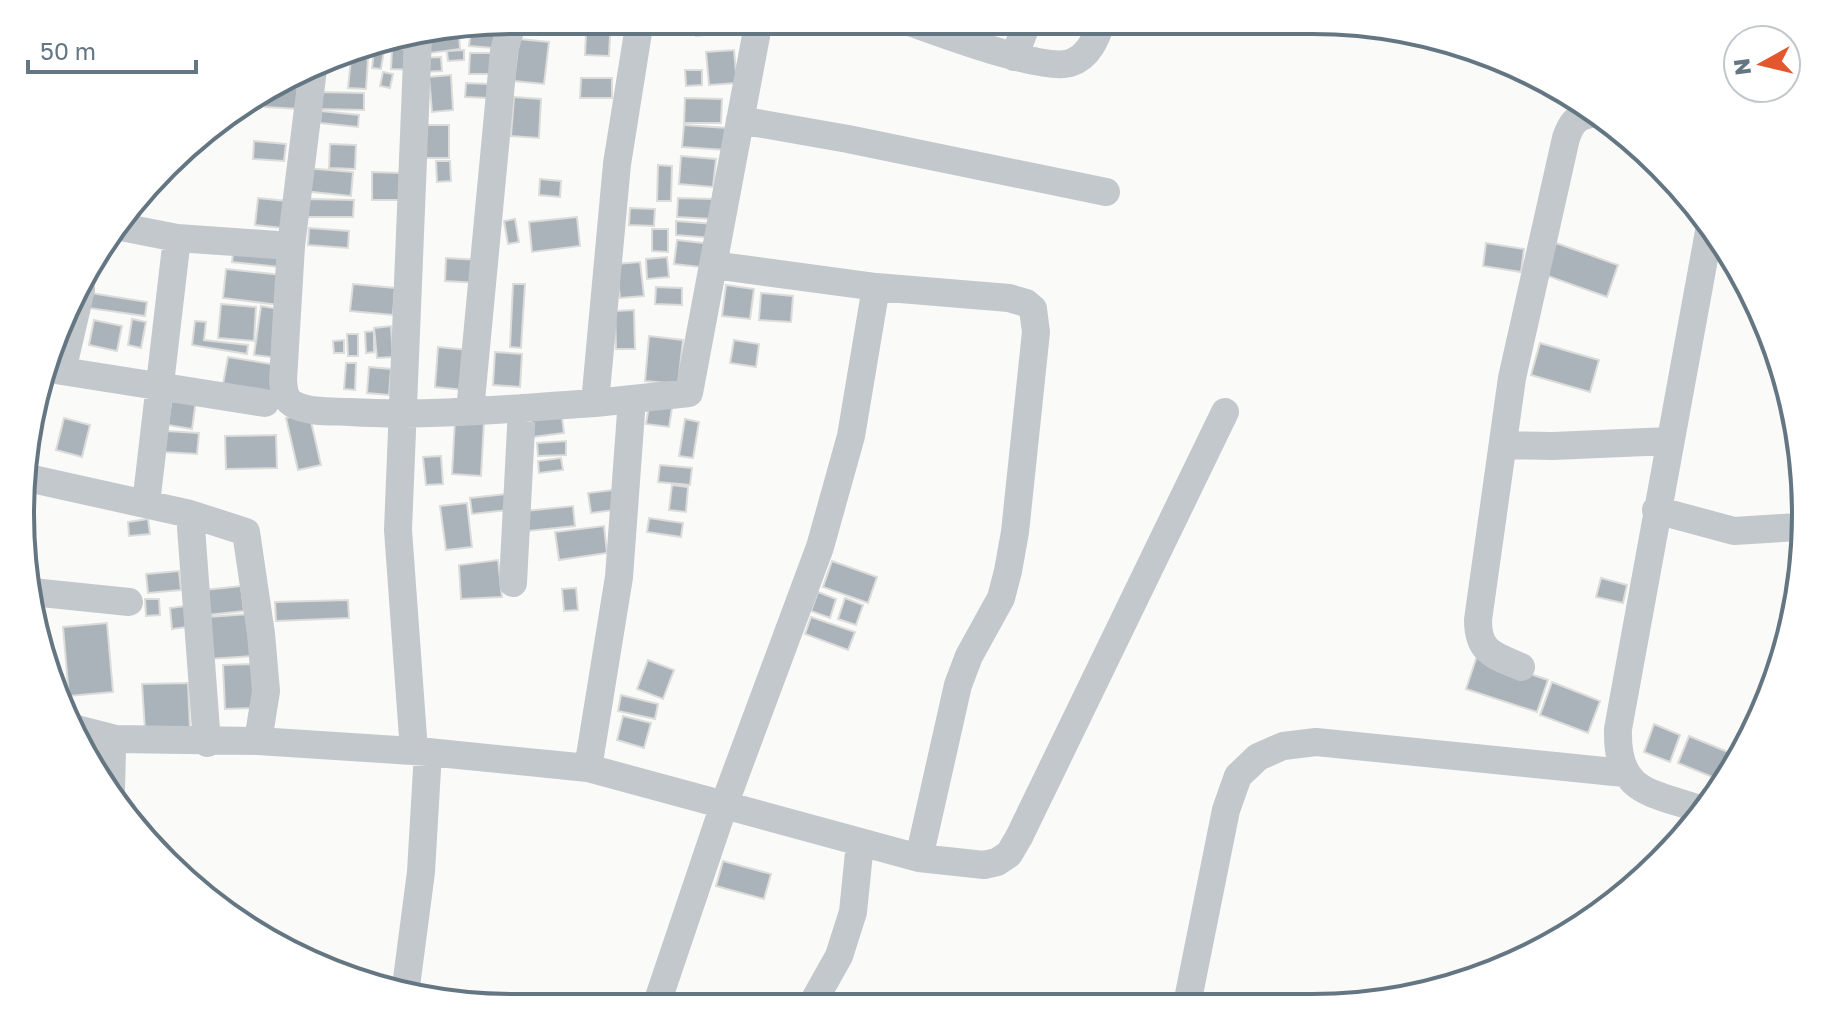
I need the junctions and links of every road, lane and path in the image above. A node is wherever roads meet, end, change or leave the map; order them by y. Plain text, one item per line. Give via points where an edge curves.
1 (509, 34) edge
2 (638, 34) edge
3 (756, 34) edge
4 (946, 34) edge
5 (1023, 34) edge
6 (1098, 34) edge
7 (418, 44) edge
8 (1014, 57) junction
9 (312, 79) edge
10 (1580, 116) edge
11 (740, 120) junction
12 (1106, 192) dead end
13 (128, 228) edge
14 (177, 238) junction
15 (1707, 242) edge
16 (291, 246) junction
17 (713, 265) junction
18 (876, 287) junction
19 (56, 369) edge
20 (161, 387) junction
21 (632, 399) junction
22 (265, 403) dead end
23 (595, 403) junction
24 (522, 408) junction
25 (470, 411) junction
26 (1225, 412) dead end
27 (404, 415) junction
28 (1669, 441) junction
29 (1503, 445) junction
30 (35, 480) edge
31 (146, 504) junction
32 (1656, 510) junction
33 (190, 514) junction
34 (1792, 528) edge
35 (513, 583) dead end
36 (41, 593) edge
37 (129, 602) dead end
38 (1521, 667) dead end
39 (87, 732) edge
40 (116, 739) junction
41 (258, 741) junction
42 (207, 743) junction
43 (421, 752) junction
44 (588, 768) junction
45 (1624, 773) junction
46 (111, 775) edge
47 (724, 805) junction
48 (1692, 807) edge
49 (860, 843) junction
50 (919, 858) junction
51 (407, 982) edge
52 (660, 994) edge
53 (818, 994) edge
54 (1189, 994) edge

1 - 25 street
2 - 23 street via 617,164
3 - 11 street
4 - 8 street
5 - 8 street
6 - 8 street via 1080,59 1067,64
7 - 27 street
9 - 16 street
10 - 29 street via 1566,138 1512,378
11 - 12 street
11 - 17 street
13 - 14 street
14 - 16 street
14 - 20 street
15 - 28 street
16 - 27 street via 283,380 288,400 322,411
17 - 18 street
17 - 21 street via 689,393
18 - 47 street via 851,436 820,547
18 - 50 street via 1009,298 1026,303 1035,318 1008,571 1001,598 958,685
19 - 20 street
20 - 22 street
20 - 31 street
21 - 23 street
21 - 44 street via 619,577
23 - 24 street
24 - 25 street
24 - 35 street
25 - 27 street
26 - 50 street via 1009,854 984,865
27 - 43 street via 398,530
28 - 29 street
28 - 32 street
29 - 38 street via 1478,633 1490,654
30 - 31 street
31 - 33 street
32 - 34 street via 1734,531
32 - 45 street via 1618,729 1617,754
33 - 41 street via 246,532 266,691
33 - 42 street
36 - 37 street
39 - 40 street
40 - 42 street
40 - 46 street
41 - 42 street
41 - 43 street
43 - 44 street
43 - 51 street via 421,872
44 - 47 street
45 - 48 street via 1640,788
45 - 54 street via 1316,742 1283,746 1258,757 1238,776 1226,810
47 - 49 street
47 - 52 street
49 - 50 street
49 - 53 street via 853,912 839,956

